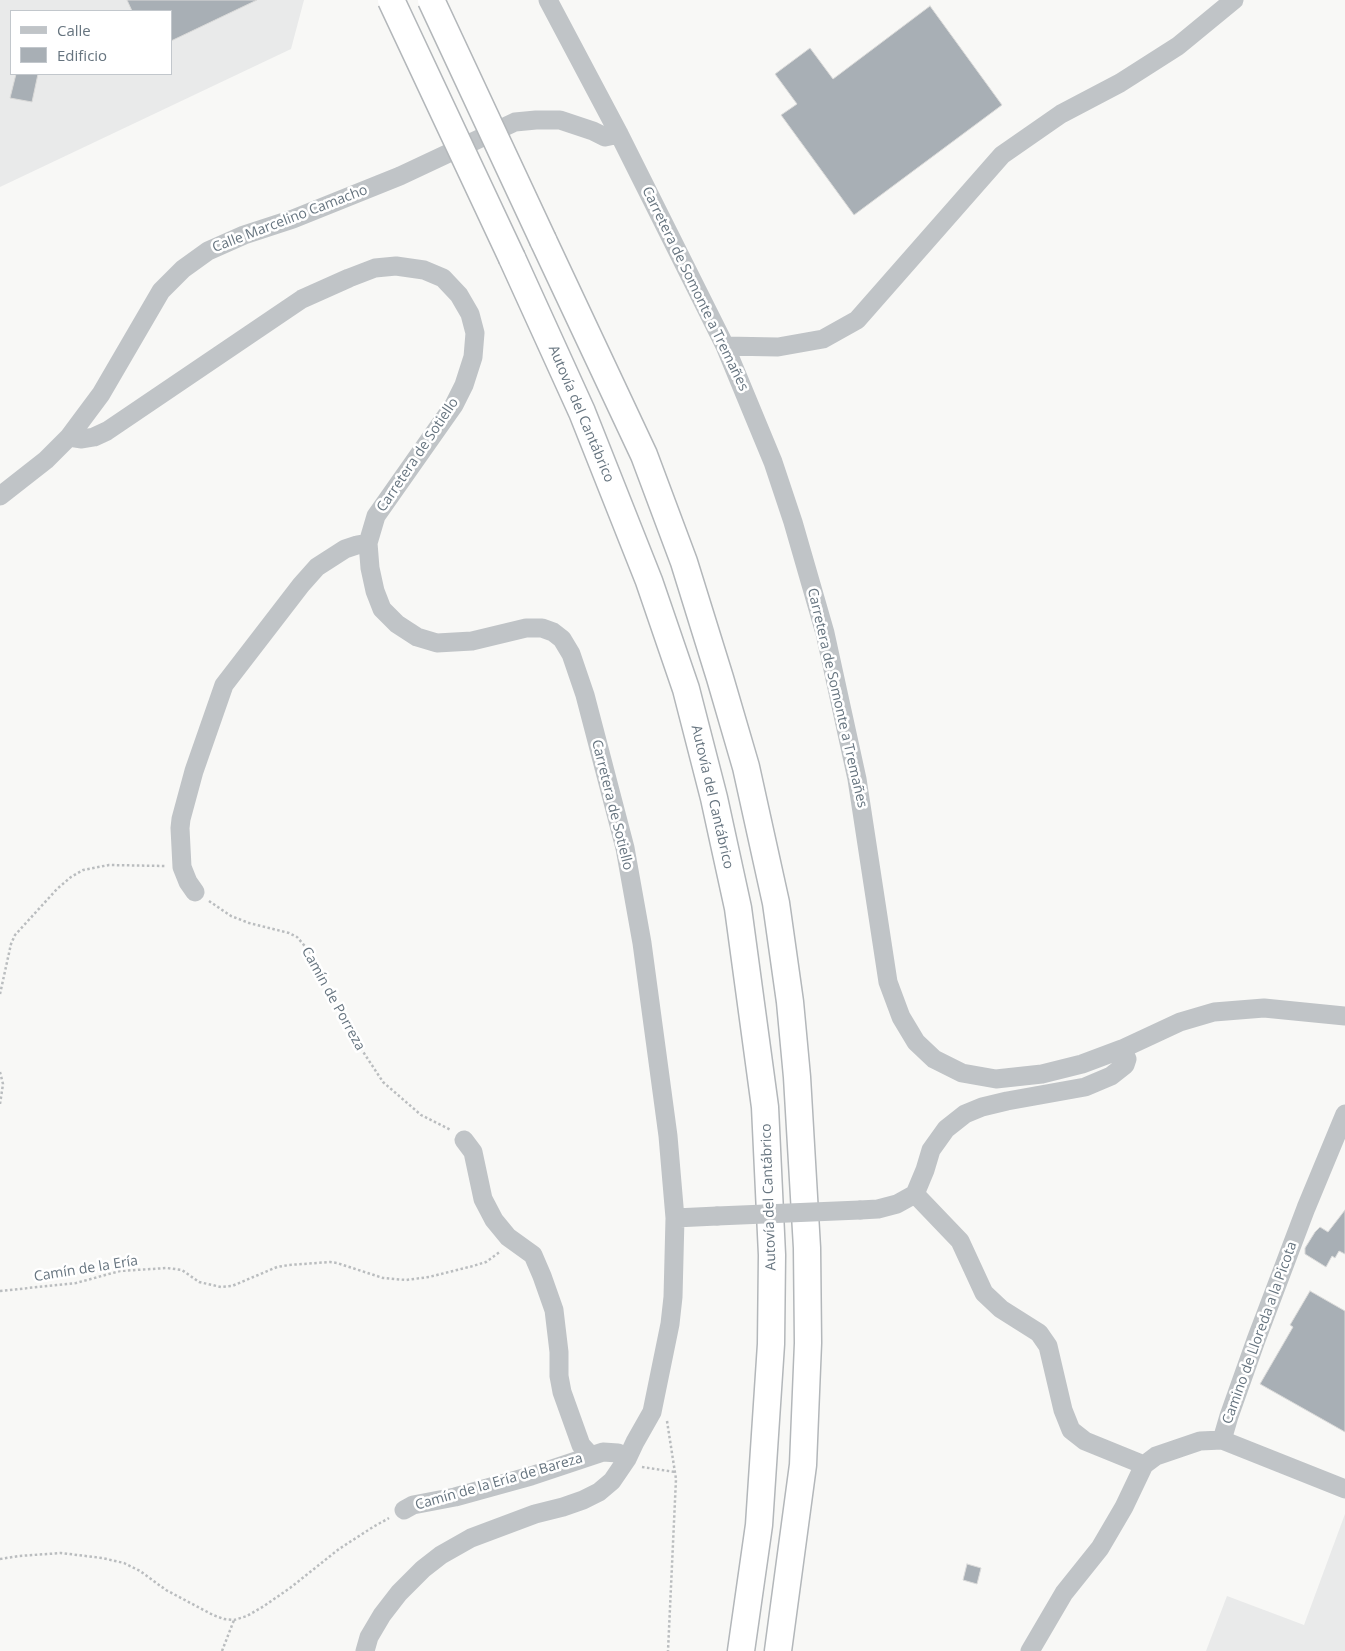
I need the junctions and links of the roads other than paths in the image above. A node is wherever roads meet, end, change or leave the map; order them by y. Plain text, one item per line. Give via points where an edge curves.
1 (391, 0) edge
2 (431, 0) edge
3 (548, 0) edge
4 (1234, 0) edge
5 (619, 134) junction
6 (725, 346) junction
7 (69, 437) junction
8 (0, 496) edge
9 (368, 543) junction
10 (195, 892) road end
11 (1345, 1016) edge
12 (1122, 1049) junction
13 (1345, 1114) edge
14 (464, 1140) road end
15 (916, 1194) junction
16 (675, 1218) junction
17 (1222, 1440) junction
18 (590, 1456) junction
19 (627, 1459) junction
20 (803, 1465) junction
21 (1144, 1465) junction
22 (1345, 1489) edge
23 (404, 1510) road end
24 (365, 1651) edge
25 (740, 1651) edge
26 (778, 1651) edge
27 (792, 1651) edge
28 (1030, 1651) edge

1 - 25 highway, Autovía del Cantábrico, bridge via 582,412 649,581 686,689 738,908 765,1107 772,1255 771,1344 759,1525
2 - 20 highway, bridge via 644,454 684,562 746,767 776,903 797,1077 807,1248 808,1343
3 - 5 street, Carretera de Somonte a Tremañes
4 - 6 street via 1178,46 1120,83 1061,114 1002,155 857,320 823,340 778,347
5 - 6 street, Carretera de Somonte a Tremañes
5 - 7 street, Calle Marcelino Camacho via 605,138 560,120 514,122 400,176 208,251 183,269 162,291 101,394
6 - 12 street, Carretera de Somonte a Tremañes via 794,522 825,633 858,779 888,982 901,1017 916,1042 934,1059 962,1073 996,1079 1042,1074
7 - 8 street, Calle Marcelino Camacho via 46,460
7 - 9 street, Carretera de Sotiello via 82,439 108,431 302,298 376,268 396,266 424,270 443,278 459,295 470,314 475,333 473,357 454,404 376,516
9 - 10 street via 345,549 317,567 224,685 181,818 182,866
9 - 16 street, Carretera de Sotiello via 370,568 382,609 397,624 418,636 437,643 452,643 526,628 542,628 562,639 571,654 625,848 642,942 668,1136
11 - 12 street, Carretera de Somonte a Tremañes via 1264,1008 1237,1009 1195,1016
12 - 15 street via 1127,1058 1125,1065 1111,1076 1085,1087 998,1103 965,1114 946,1129 931,1150
13 - 17 street, Camino de Lloreda a la Picota via 1306,1208
14 - 18 street via 472,1152 482,1199 494,1220 533,1255 542,1276 554,1310 562,1392 581,1445
15 - 16 street, bridge via 878,1209
15 - 21 street via 960,1242 984,1293 1000,1309 1039,1333 1048,1346 1071,1430 1085,1441
16 - 19 street, Carretera de Sotiello via 673,1297 655,1400
17 - 21 street, Camino de Lloreda a la Picota via 1200,1441 1156,1456
17 - 22 street
18 - 19 street, Camín de la Ería de Bareza via 603,1452 618,1453
18 - 23 street, Camín de la Ería de Bareza via 531,1476 413,1505
19 - 24 street, Carretera de Sotiello via 612,1481 599,1492 471,1538 441,1555 399,1593 369,1637
20 - 26 highway
20 - 27 highway via 807,1533
21 - 28 street via 1100,1548 1064,1593

